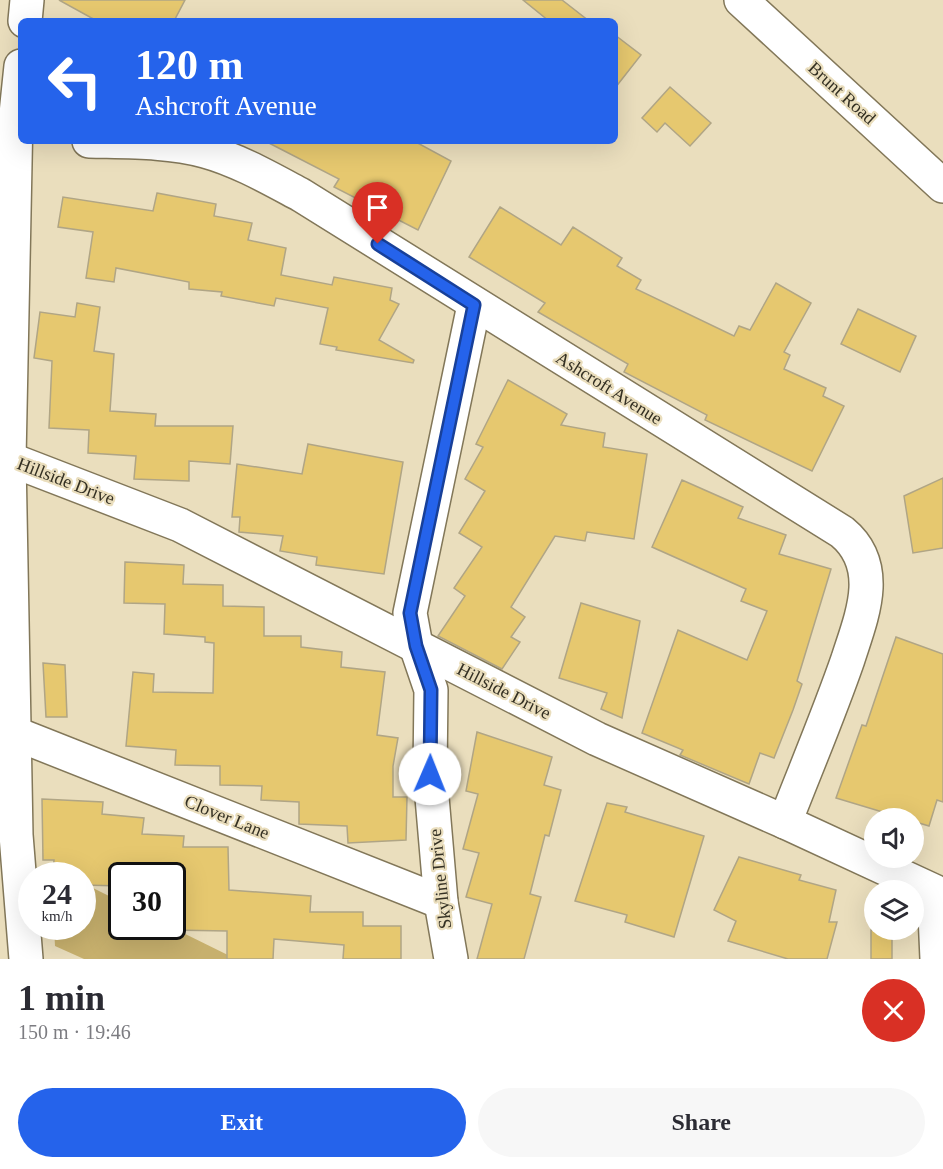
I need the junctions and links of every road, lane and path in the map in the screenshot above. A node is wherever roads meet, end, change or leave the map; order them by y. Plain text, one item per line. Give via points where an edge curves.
1 (27, 0) edge
2 (741, 0) edge
3 (25, 18) edge
4 (18, 139) edge
5 (19, 144) edge
6 (159, 144) edge
7 (0, 166) edge
8 (943, 186) edge
9 (474, 305) junction
10 (9, 459) junction
11 (416, 646) junction
12 (14, 732) junction
13 (785, 822) junction
14 (441, 902) junction
15 (27, 959) edge
16 (451, 959) edge
17 (938, 959) edge

1 - 3 street
2 - 8 street, Brunt Road
4 - 7 street
5 - 10 street
6 - 9 street, Ashcroft Avenue via 204,151 264,175
9 - 11 street, Skyline Drive via 410,613
9 - 13 street, Ashcroft Avenue via 854,542 861,555 866,589 857,631
10 - 11 street, Hillside Drive via 180,525
10 - 12 street
11 - 13 street, Hillside Drive via 597,739
11 - 14 street, Skyline Drive via 431,690 430,774
12 - 14 street, Clover Lane
12 - 15 street via 16,835
13 - 17 street, Hillside Drive via 934,891
14 - 16 street, Skyline Drive

